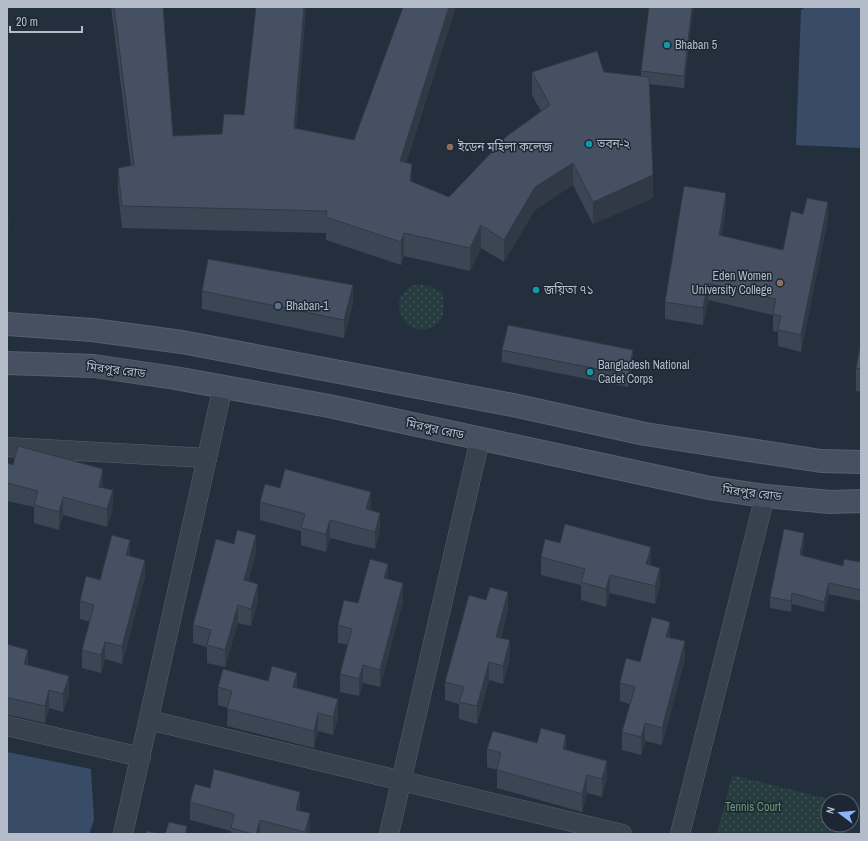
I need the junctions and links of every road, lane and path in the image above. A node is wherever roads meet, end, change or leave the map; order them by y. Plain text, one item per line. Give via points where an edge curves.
1 (7, 324) edge
2 (7, 363) edge
3 (223, 386) junction
4 (480, 439) junction
5 (7, 447) edge
6 (207, 458) junction
7 (861, 462) edge
8 (765, 496) junction
9 (861, 501) edge
10 (149, 720) junction
11 (7, 726) edge
12 (141, 757) junction
13 (401, 781) junction
14 (123, 834) edge
15 (389, 834) edge
16 (622, 834) edge
17 (680, 834) edge

1 - 7 main road via 92,330 182,342 513,405 645,434 821,461
2 - 3 main road, মিরপুর রোড via 94,366
3 - 4 main road, মিরপুর রোড
3 - 6 street
4 - 8 main road, মিরপুর রোড via 710,488
4 - 13 street
5 - 6 street
6 - 10 street
8 - 9 main road, মিরপুর রোড via 830,502
8 - 17 street
10 - 12 street
10 - 13 street
11 - 12 street
12 - 14 street
13 - 15 street
13 - 16 street

